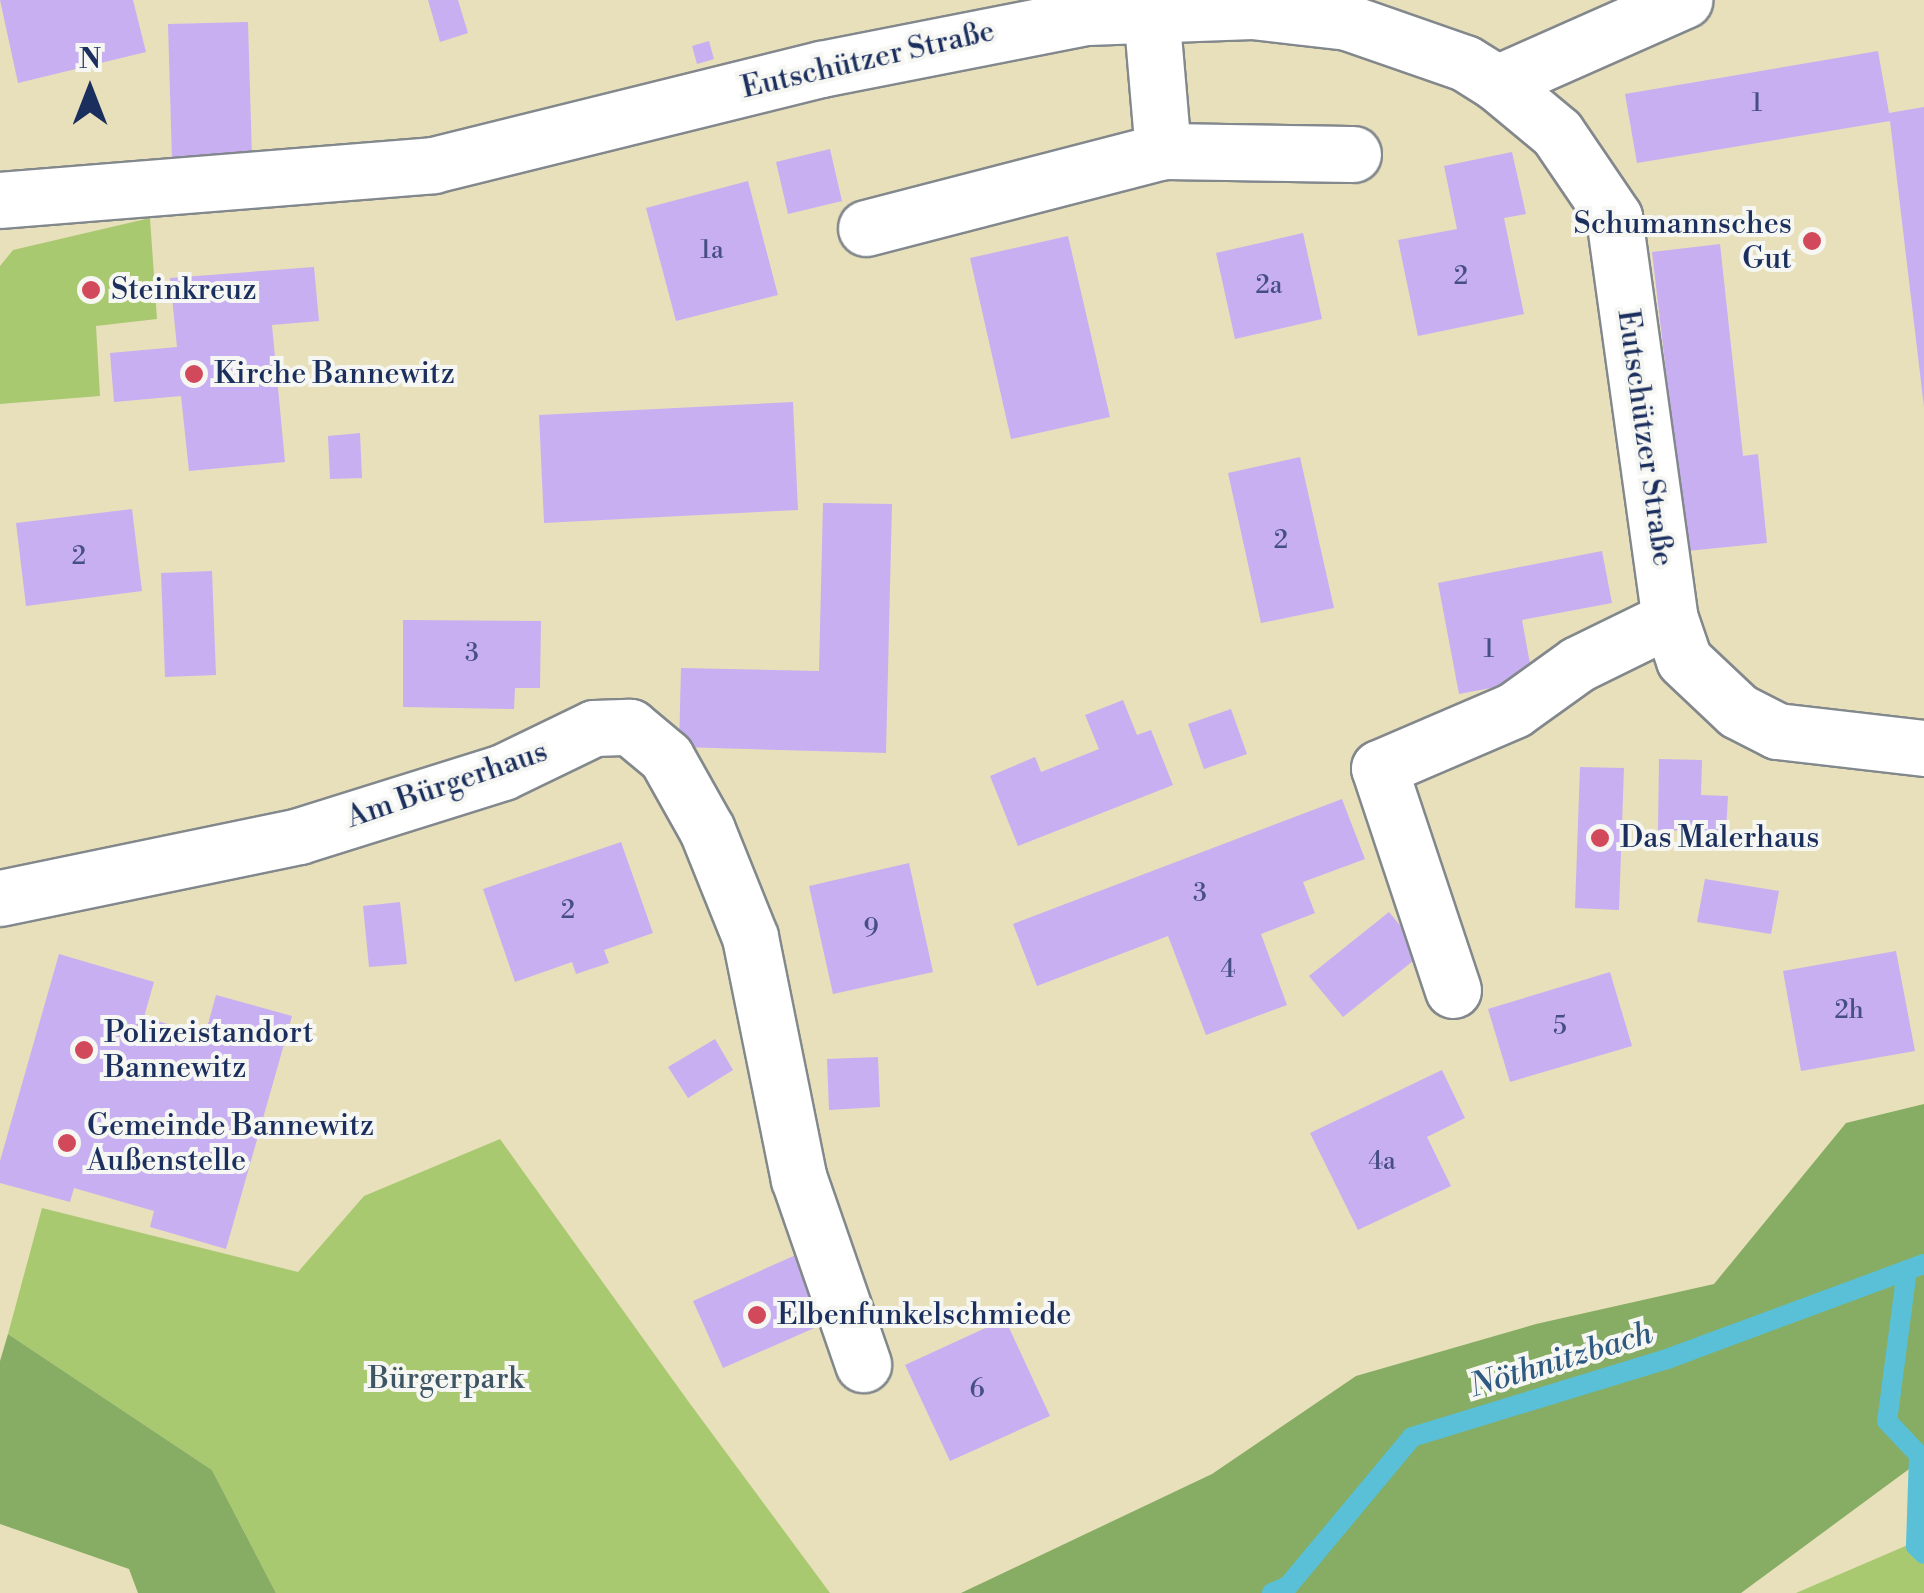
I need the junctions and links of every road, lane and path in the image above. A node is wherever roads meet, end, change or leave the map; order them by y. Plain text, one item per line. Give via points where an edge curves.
1 (1684, 0) edge
2 (1151, 6) edge
3 (1497, 83) junction
4 (1162, 151) junction
5 (1354, 154) dead end
6 (0, 200) edge
7 (866, 228) dead end
8 (1670, 619) junction
9 (1924, 748) edge
10 (0, 898) edge
11 (1453, 990) dead end
12 (863, 1364) dead end

1 - 3 street
2 - 3 street, Eutschützer Straße via 1348,22 1465,63
2 - 4 street
2 - 6 street, Eutschützer Straße via 1021,26 433,165
3 - 8 street, Eutschützer Straße via 1558,133 1632,214
4 - 5 street
4 - 7 street
8 - 9 street, Eutschützer Straße via 1684,660 1738,711 1812,739
8 - 11 street via 1578,664 1514,710 1378,768
10 - 12 street, Am Bürgerhaus via 298,836 503,772 594,728 630,728 666,757 708,830 750,938 799,1179

